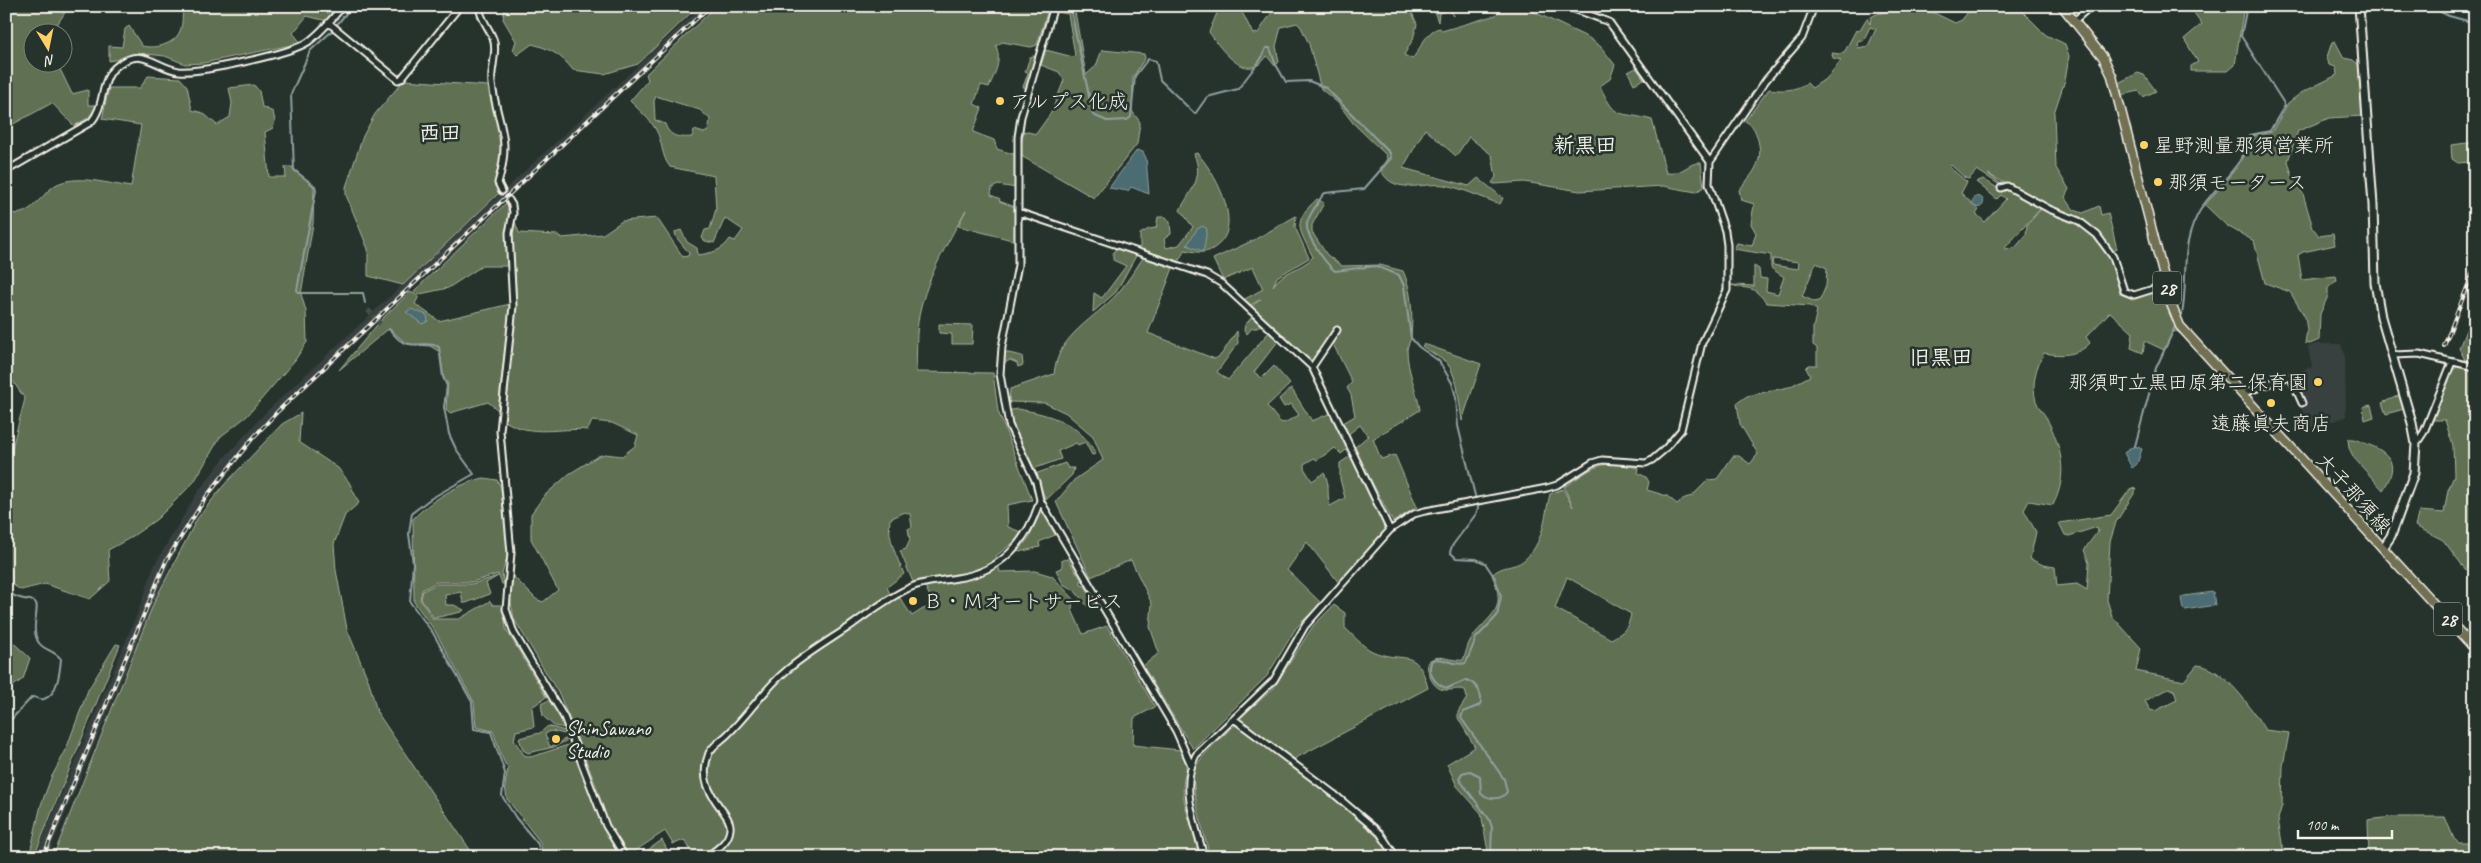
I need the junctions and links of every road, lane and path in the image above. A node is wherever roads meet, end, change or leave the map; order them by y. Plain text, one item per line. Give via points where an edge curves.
1 (342, 6) edge
2 (460, 6) edge
3 (479, 6) edge
4 (1054, 6) edge
5 (1566, 6) edge
6 (1814, 6) edge
7 (2062, 6) edge
8 (2091, 6) edge
9 (2359, 6) edge
10 (2074, 21) junction
11 (329, 23) junction
12 (1710, 162) junction
13 (6, 171) edge
14 (2001, 188) dead end
15 (502, 191) tunnel mouth
16 (509, 200) tunnel mouth
17 (1018, 212) junction
18 (2166, 285) junction
19 (1337, 330) dead end
20 (2393, 355) junction
21 (2452, 362) junction
22 (1312, 367) junction
23 (2475, 367) edge
24 (2240, 394) junction
25 (2302, 403) dead end
26 (2416, 444) junction
27 (1040, 500) junction
28 (1390, 530) junction
29 (2382, 548) junction
30 (2475, 649) edge
31 (1234, 719) junction
32 (1191, 765) junction
33 (625, 857) edge
34 (706, 857) edge
35 (1204, 857) edge
36 (1396, 857) edge

1 - 11 street
2 - 11 street via 401,80
3 - 15 street via 479,13 495,47 492,84 505,147 504,167 498,183
4 - 17 street via 1021,117
5 - 12 street via 1609,22
6 - 12 street via 1802,38 1766,80
7 - 10 main road, 大子那須線 / 28
8 - 10 street
9 - 20 street via 2373,205 2374,283
10 - 18 main road, 大子那須線 / 28 via 2103,56 2112,76
11 - 13 street via 300,46 213,68 176,71 145,57 124,61 108,77 99,110 91,122
12 - 28 street via 1710,184 1727,245 1727,290 1704,335 1684,422 1674,440 1646,462 1602,460 1557,485 1425,511 1414,514
14 - 18 street via 2007,186 2079,221 2097,235 2113,257 2124,291 2134,295
16 - 33 street via 513,213 509,233 513,306 500,431 511,553 506,609 514,632 564,718 606,826
17 - 22 street via 1214,278
17 - 27 street via 1018,265 1002,346 1000,374 1005,412 1036,482
18 - 24 main road, 大子那須線 / 28 via 2180,326
19 - 22 street
20 - 21 street via 2419,354
20 - 26 street
21 - 23 street
21 - 26 street via 2424,432
22 - 28 street
24 - 25 street via 2290,376
24 - 29 main road, 大子那須線 / 28
26 - 29 street via 2414,472 2391,536
27 - 32 street via 1176,731
27 - 34 street via 1026,534 1010,554 969,576 911,587 891,598 786,671 713,748 708,762 707,784 731,827 725,841
28 - 31 street via 1305,626 1274,680
29 - 30 main road, 大子那須線 / 28
31 - 32 street via 1196,755
31 - 36 street via 1373,827 1388,842
32 - 35 street via 1188,791

